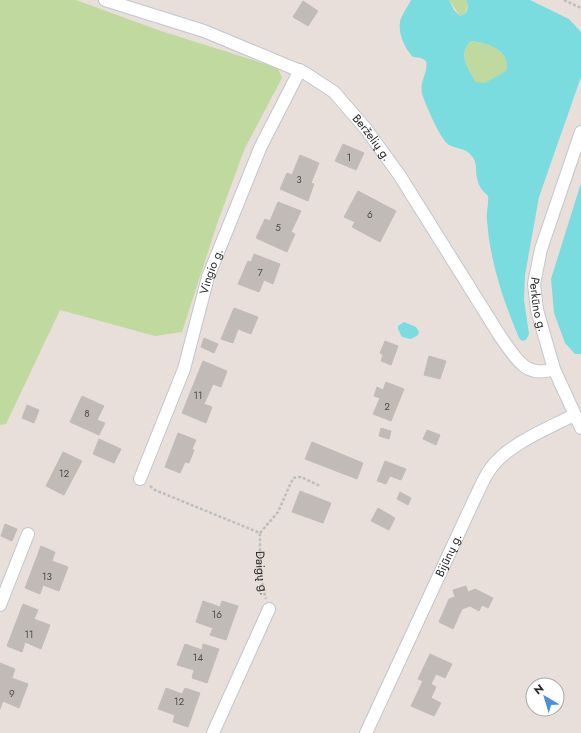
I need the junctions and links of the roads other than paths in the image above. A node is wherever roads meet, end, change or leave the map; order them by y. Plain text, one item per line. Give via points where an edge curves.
1 (105, 0) edge
2 (300, 70) junction
3 (581, 132) edge
4 (554, 369) junction
5 (574, 415) junction
6 (581, 428) edge
7 (140, 479) road end
8 (28, 534) dead end
9 (0, 605) edge
10 (269, 609) road end
11 (213, 733) edge
12 (366, 733) edge

1 - 2 street, Berželių g. via 204,31
2 - 4 street, Berželių g. via 334,92 366,129 400,176 516,359 534,372 544,373
2 - 7 street, Vingio g. via 261,146 208,276 184,369
3 - 4 street, Perkūno g. via 541,249 534,284 537,310
4 - 5 street, Perkūno g.
5 - 6 street, Perkūno g.
5 - 12 street, Bijūnų g. via 533,436 505,454 491,468
8 - 9 street
10 - 11 street, Daigų g.

